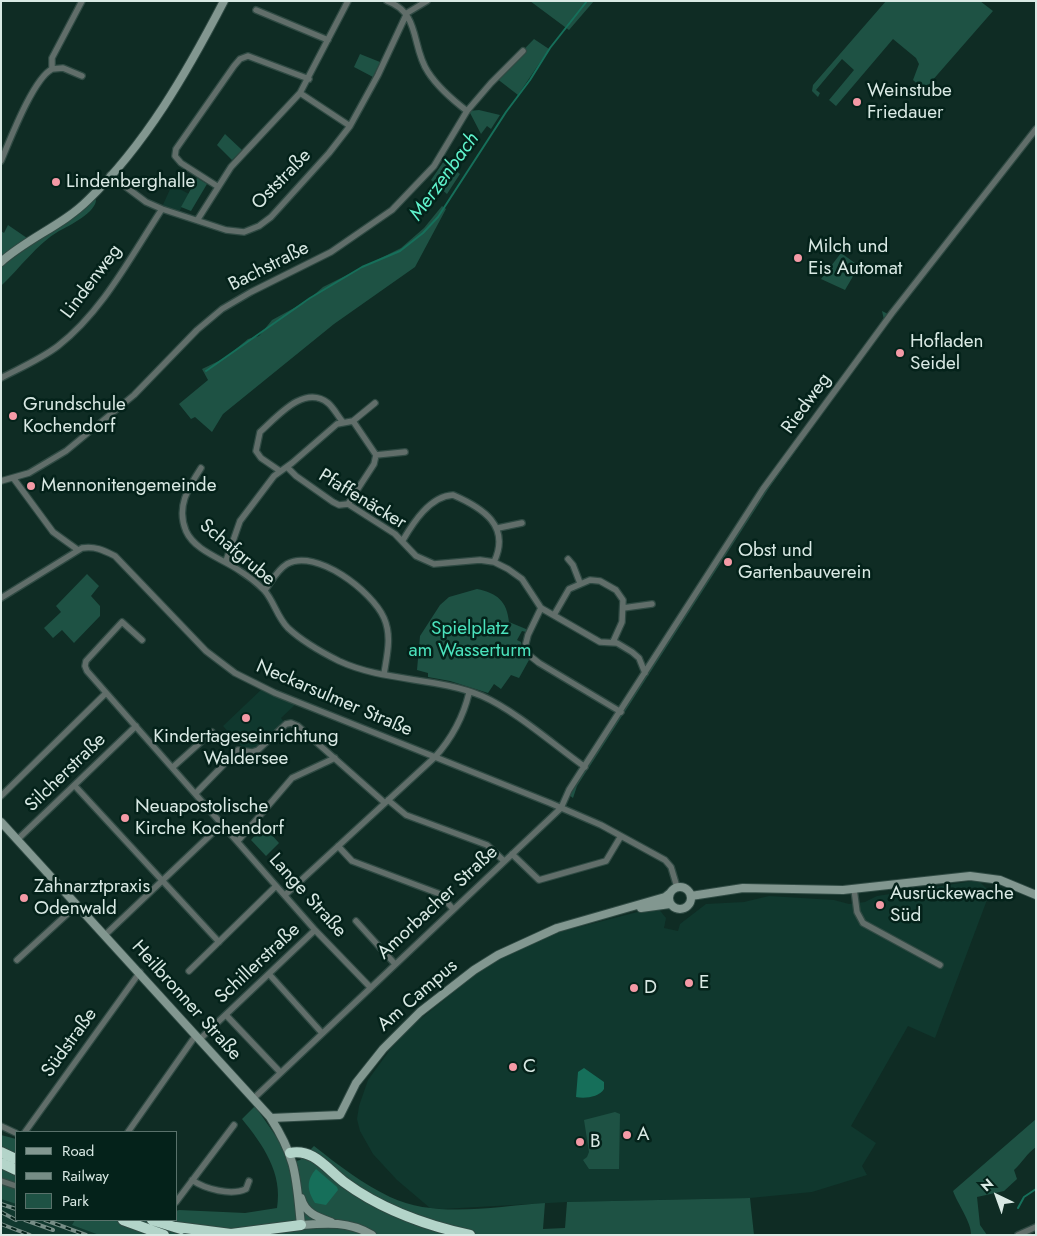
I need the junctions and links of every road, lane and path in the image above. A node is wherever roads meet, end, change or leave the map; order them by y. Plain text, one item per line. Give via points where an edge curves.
1 (82, 1) edge
2 (224, 1) edge
3 (348, 1) edge
4 (387, 1) edge
5 (427, 1) edge
6 (256, 10) dead end
7 (407, 13) junction
8 (328, 40) junction
9 (523, 50) dead end
10 (52, 69) junction
11 (82, 76) dead end
12 (309, 79) junction
13 (300, 93) junction
14 (467, 111) junction
15 (350, 126) junction
16 (1036, 129) edge
17 (1, 162) edge
18 (110, 175) junction
19 (217, 186) junction
20 (162, 209) junction
21 (198, 219) junction
22 (1, 262) edge
23 (4, 374) edge
24 (375, 403) dead end
25 (353, 421) junction
26 (342, 422) junction
27 (405, 452) dead end
28 (376, 455) junction
29 (287, 466) junction
30 (200, 468) dead end
31 (280, 471) junction
32 (14, 479) junction
33 (1, 481) edge
34 (348, 504) junction
35 (522, 524) dead end
36 (498, 528) junction
37 (402, 540) junction
38 (78, 550) junction
39 (568, 559) dead end
40 (226, 561) junction
41 (494, 562) junction
42 (580, 583) junction
43 (265, 590) junction
44 (1, 598) edge
45 (652, 604) dead end
46 (541, 608) junction
47 (623, 608) junction
48 (554, 615) junction
49 (142, 640) dead end
50 (613, 642) junction
51 (646, 673) junction
52 (384, 674) junction
53 (106, 693) junction
54 (469, 693) junction
55 (621, 712) junction
56 (136, 726) junction
57 (212, 732) dead end
58 (435, 757) junction
59 (335, 758) junction
60 (173, 767) junction
61 (585, 767) junction
62 (75, 786) junction
63 (196, 793) junction
64 (1, 796) edge
65 (387, 801) junction
66 (562, 808) junction
67 (1, 822) edge
68 (223, 823) junction
69 (621, 836) junction
70 (17, 840) junction
71 (238, 841) junction
72 (338, 846) junction
73 (512, 854) junction
74 (504, 861) junction
75 (162, 882) junction
76 (276, 886) junction
77 (677, 887) junction
78 (854, 889) junction
79 (670, 893) junction
80 (284, 895) junction
81 (1036, 895) edge
82 (691, 896) junction
83 (670, 904) junction
84 (76, 906) junction
85 (453, 908) junction
86 (612, 912) junction
87 (356, 921) dead end
88 (315, 930) junction
89 (105, 935) junction
90 (219, 942) junction
91 (17, 960) dead end
92 (395, 964) junction
93 (940, 965) dead end
94 (188, 971) dead end
95 (140, 972) junction
96 (269, 974) junction
97 (370, 987) junction
98 (226, 1015) junction
99 (322, 1033) junction
100 (198, 1037) junction
101 (280, 1072) junction
102 (253, 1099) junction
103 (270, 1118) junction
104 (234, 1125) dead end
105 (1, 1126) edge
106 (26, 1131) edge
107 (129, 1131) edge
108 (15, 1132) edge
109 (1, 1152) edge
110 (290, 1153) junction
111 (15, 1159) edge
112 (1, 1163) edge
113 (15, 1170) edge
114 (192, 1180) junction
115 (1, 1181) edge
116 (249, 1181) dead end
117 (298, 1181) junction
118 (15, 1186) edge
119 (178, 1199) edge
120 (126, 1221) edge
121 (155, 1221) edge
122 (332, 1223) junction
123 (301, 1225) junction
124 (138, 1226) junction
125 (176, 1227) junction
126 (1036, 1227) edge
127 (151, 1235) edge
128 (164, 1235) edge
129 (198, 1235) edge
130 (372, 1235) edge
131 (470, 1235) edge
132 (1018, 1235) edge

1 - 10 street via 52,58
2 - 18 main road via 162,110
3 - 8 street
4 - 7 street
5 - 7 street
6 - 8 street
7 - 14 street via 427,71
7 - 15 street, Oststraße
8 - 12 street
9 - 14 street, Bachstraße
10 - 11 street via 63,68
10 - 17 street via 43,76
12 - 13 street
12 - 19 street via 248,56 240,58 176,149 175,156 181,164
13 - 15 street
13 - 19 street
14 - 32 street, Bachstraße via 434,166 392,210 331,252 251,292 211,317 110,415 54,460
15 - 21 street, Oststraße via 329,153 258,226 244,232 226,230
16 - 51 street, Riedweg via 892,313 764,490
18 - 20 street, Oststraße via 146,202
18 - 22 main road via 78,208
19 - 21 street
20 - 21 street, Oststraße
20 - 23 street, Lindenweg via 82,324 57,346
24 - 25 street
25 - 26 street
25 - 28 street
26 - 29 street
26 - 31 street via 318,397 300,399 260,432 257,440 256,451 261,458
27 - 28 street
28 - 34 street via 374,464
29 - 31 street
29 - 34 street, Pfaffenäcker via 333,502
30 - 40 street, Schafgrube via 183,502 184,525 193,541
31 - 40 street via 240,521
32 - 33 street, Bachstraße
32 - 38 street via 53,532
34 - 37 street, Pfaffenäcker
35 - 36 street
36 - 37 street via 489,516 450,495 419,513
36 - 41 street via 500,542
37 - 41 street, Pfaffenäcker via 416,556 434,564
38 - 44 street
38 - 58 street, Neckarsulmer Straße via 97,547 115,556 194,640 235,673 275,693
39 - 42 street
40 - 43 street, Schafgrube
41 - 46 street, Pfaffenäcker via 522,579
42 - 47 street via 595,580 616,590
42 - 48 street via 570,589
43 - 52 street, Schafgrube via 274,610 310,646 340,661
43 - 52 street via 278,571 297,560 312,560 352,582 384,617 388,650
45 - 47 street
46 - 48 street, Pfaffenäcker
46 - 55 street via 524,651
47 - 50 street via 622,622
48 - 50 street, Pfaffenäcker via 600,642
49 - 53 street, Lange Straße via 122,622 86,661 84,666
50 - 51 street, Pfaffenäcker via 639,658
51 - 55 street, Riedweg
52 - 54 street, Schafgrube
53 - 56 street, Lange Straße
53 - 64 street
54 - 58 street via 455,731
54 - 61 street, Schafgrube via 500,706
55 - 61 street, Amorbacher Straße
56 - 60 street, Lange Straße
56 - 62 street, Silcherstraße
57 - 60 street
58 - 65 street
58 - 66 street, Neckarsulmer Straße
59 - 63 street via 298,726 286,724 258,750 238,750
59 - 65 street
59 - 71 street via 292,778
60 - 63 street, Lange Straße
61 - 66 street, Amorbacher Straße via 569,790
62 - 70 street, Silcherstraße
62 - 75 street
63 - 68 street, Lange Straße
65 - 72 street
65 - 74 street via 406,815 487,845
66 - 69 street, Neckarsulmer Straße
66 - 73 street, Amorbacher Straße
67 - 70 main road, Heilbronner Straße
68 - 71 street, Lange Straße
68 - 75 street
69 - 73 street via 606,861 544,880 533,876
69 - 77 street, Neckarsulmer Straße via 665,860
70 - 84 main road, Heilbronner Straße
71 - 76 street, Lange Straße
72 - 80 street
72 - 85 street via 352,861 440,894
73 - 74 street, Amorbacher Straße
74 - 85 street, Amorbacher Straße
75 - 89 street
75 - 90 street
76 - 80 street, Lange Straße
76 - 90 street
77 - 79 main road
77 - 82 main road via 685,888
78 - 81 main road via 970,876 1000,880
78 - 82 main road via 743,888
78 - 93 street via 858,916 866,926
79 - 83 main road
79 - 86 main road, Am Campus
80 - 88 street, Lange Straße
82 - 83 main road via 685,908 676,909
83 - 86 main road, Am Campus
84 - 89 main road, Heilbronner Straße
84 - 91 street
85 - 92 street, Amorbacher Straße
86 - 103 main road, Am Campus via 578,920 537,936 498,955 450,987 383,1049 359,1078 340,1115
87 - 92 street
88 - 96 street, Schillerstraße
88 - 97 street, Lange Straße
89 - 95 main road, Heilbronner Straße
90 - 94 street
92 - 97 street, Amorbacher Straße
95 - 100 main road, Heilbronner Straße
95 - 106 street, Südstraße
96 - 98 street, Schillerstraße
96 - 99 street
97 - 99 street, Amorbacher Straße
98 - 100 street, Schillerstraße
98 - 101 street
99 - 101 street, Amorbacher Straße
100 - 102 main road, Heilbronner Straße
100 - 107 street, Schillerstraße
101 - 102 street, Amorbacher Straße
102 - 103 main road, Heilbronner Straße
103 - 110 main road, Heilbronner Straße
104 - 114 street
105 - 108 street
109 - 111 highway
110 - 117 main road, Heilbronner Straße
110 - 131 highway via 310,1154 358,1191 392,1210 437,1228
112 - 113 highway
114 - 116 street via 203,1188 240,1192 246,1190
114 - 119 street
115 - 118 street
117 - 122 main road via 303,1205 309,1213
117 - 123 main road, Heilbronner Straße
120 - 124 highway
121 - 125 highway
122 - 123 main road
122 - 130 main road via 354,1226
123 - 125 highway via 230,1234
124 - 127 highway
124 - 128 highway
125 - 129 highway
126 - 132 street

